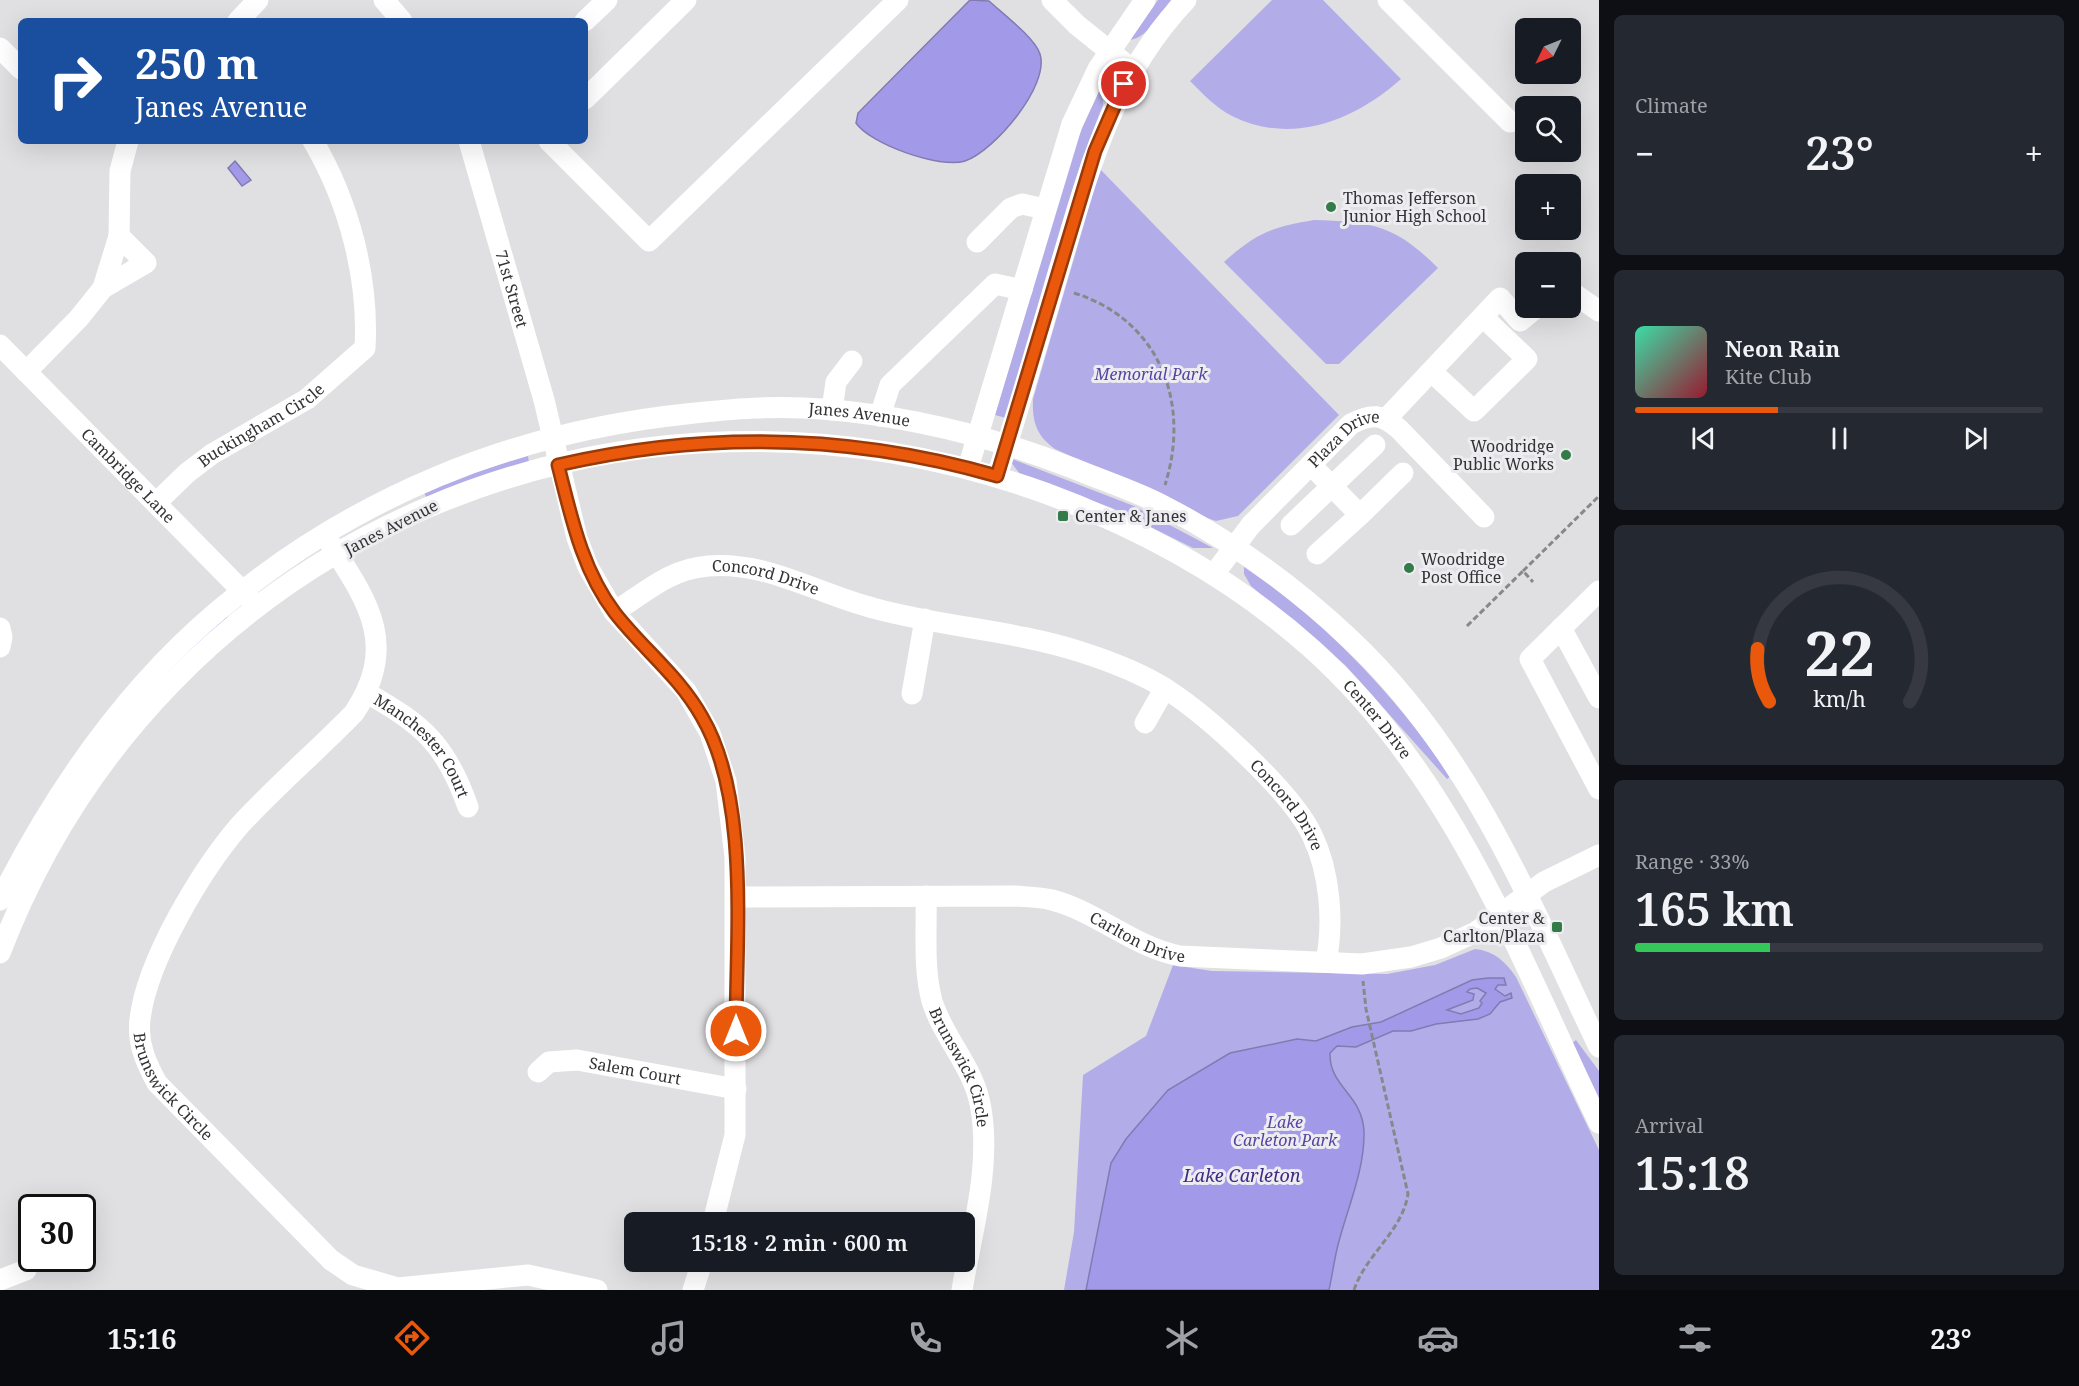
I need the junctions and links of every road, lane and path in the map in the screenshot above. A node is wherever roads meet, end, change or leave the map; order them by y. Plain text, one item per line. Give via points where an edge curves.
1 (258, 0) edge
2 (384, 0) edge
3 (607, 0) edge
4 (686, 0) edge
5 (898, 0) edge
6 (1052, 0) edge
7 (1144, 0) edge
8 (1186, 0) edge
9 (1388, 0) edge
10 (241, 18) edge
11 (399, 18) edge
12 (588, 18) edge
13 (0, 48) edge
14 (1108, 52) junction
15 (18, 66) edge
16 (1133, 70) junction
17 (588, 96) edge
18 (1510, 122) dead end
19 (127, 144) edge
20 (314, 144) edge
21 (470, 144) edge
22 (552, 144) edge
23 (1045, 209) junction
24 (119, 236) junction
25 (977, 243) dead end
26 (103, 288) junction
27 (1022, 290) junction
28 (1074, 293) dead end
29 (1581, 299) edge
30 (1599, 311) edge
31 (1515, 315) edge
32 (1483, 317) junction
33 (0, 345) edge
34 (852, 361) dead end
35 (26, 372) junction
36 (1432, 372) junction
37 (832, 410) junction
38 (880, 416) junction
39 (1387, 418) junction
40 (978, 436) junction
41 (551, 438) junction
42 (1007, 444) junction
43 (1375, 445) dead end
44 (558, 465) junction
45 (1311, 465) junction
46 (968, 468) junction
47 (1403, 473) dead end
48 (997, 476) junction
49 (1165, 484) dead end
50 (1332, 486) junction
51 (1599, 496) edge
52 (157, 502) junction
53 (1360, 515) junction
54 (1484, 517) dead end
55 (1291, 525) dead end
56 (326, 535) junction
57 (1232, 547) junction
58 (338, 554) junction
59 (1317, 554) dead end
60 (1523, 571) junction
61 (1214, 574) junction
62 (1533, 582) dead end
63 (243, 591) junction
64 (1599, 591) edge
65 (257, 607) junction
66 (614, 612) junction
67 (925, 619) junction
68 (1467, 626) dead end
69 (0, 628) edge
70 (1561, 628) junction
71 (0, 647) edge
72 (1165, 688) junction
73 (367, 693) junction
74 (912, 694) dead end
75 (1599, 698) edge
76 (1145, 723) dead end
77 (1593, 762) edge
78 (1599, 789) edge
79 (468, 807) dead end
80 (1599, 855) edge
81 (16, 871) edge
82 (1526, 895) junction
83 (926, 896) junction
84 (735, 897) junction
85 (0, 900) edge
86 (1500, 914) junction
87 (0, 952) edge
88 (1326, 962) junction
89 (1362, 964) junction
90 (1599, 1047) edge
91 (538, 1072) dead end
92 (736, 1089) junction
93 (1599, 1123) edge
94 (716, 1212) edge
95 (973, 1212) edge
96 (21, 1272) edge
97 (699, 1272) edge
98 (964, 1272) edge
99 (0, 1280) edge
100 (597, 1290) edge
101 (693, 1290) edge
102 (962, 1290) edge
103 (1354, 1290) edge

1 - 10 street
2 - 11 street
3 - 12 street
4 - 17 street
5 - 22 street via 649,241
6 - 14 street
7 - 14 street
8 - 16 street
9 - 18 street
13 - 15 street
14 - 16 street
14 - 23 street via 1072,124
16 - 42 street via 1095,151
19 - 24 street via 120,171
20 - 52 street, Buckingham Circle via 344,207 373,350 307,399 212,454
21 - 41 street, 71st Street via 544,400
23 - 25 street via 1022,204 1011,208
23 - 27 street
24 - 26 street
24 - 26 street via 146,263
26 - 35 street
27 - 38 street via 995,284 890,385
27 - 40 street
28 - 49 path via 1090,298 1129,324 1161,365 1170,388 1176,429
29 - 30 street
31 - 32 street via 1500,298
32 - 36 street
32 - 36 street via 1527,359 1474,411
33 - 35 street, Cambridge Lane
34 - 37 street via 840,372
35 - 52 street, Cambridge Lane
36 - 39 street
37 - 38 street, Janes Avenue
37 - 41 street, Janes Avenue via 723,410 646,418
38 - 40 street, Janes Avenue
39 - 45 street, Plaza Drive via 1375,415 1351,424
39 - 54 street, Plaza Drive
40 - 42 street, Center Drive
40 - 46 street
41 - 44 street, 71st Street
41 - 56 street, Janes Avenue via 434,476
42 - 48 street
42 - 57 street, Center Drive via 1159,504
43 - 50 street
44 - 46 street, Janes Avenue via 662,446 746,440 855,446
44 - 58 street, Janes Avenue via 439,502
44 - 66 street, 71st Street via 588,567
45 - 50 street
45 - 57 street, Plaza Drive
46 - 48 street, Janes Avenue
47 - 53 street
48 - 61 street, Center Drive via 1124,525
50 - 53 street
50 - 55 street
51 - 60 path
52 - 63 street, Cambridge Lane
53 - 59 street
56 - 58 street, Brunswick Circle
56 - 63 street, Janes Avenue
57 - 61 street, Plaza Drive
57 - 82 street, Center Drive via 1327,618 1410,703 1474,793
58 - 65 street, Janes Avenue
58 - 73 street, Brunswick Circle via 367,602 375,629 375,656
60 - 62 path
60 - 68 path
61 - 86 street, Center Drive via 1316,653 1393,734 1446,810
63 - 65 street, Cambridge Lane
63 - 81 street, Janes Avenue via 166,660 93,744 48,812
64 - 70 street
65 - 81 street, Janes Avenue via 189,664 134,724 70,811
66 - 67 street, Concord Drive via 668,576 709,566 761,570 872,608
66 - 84 street, 71st Street via 686,691 710,733 732,811
67 - 72 street, Concord Drive via 1046,642
67 - 74 street
69 - 71 street
70 - 75 street
70 - 77 street via 1530,659
72 - 76 street
72 - 88 street, Concord Drive via 1232,742 1282,792 1308,826 1322,858 1327,883
73 - 79 street, Manchester Court via 410,718 429,736 460,784
73 - 100 street, Brunswick Circle via 354,713 239,827 189,899 169,936 144,1001 140,1019 144,1060 157,1083 331,1260 353,1275 398,1288 528,1275
77 - 78 street
80 - 82 street
81 - 85 street, Janes Avenue
81 - 87 street, Janes Avenue
82 - 86 street, Carlton Drive
82 - 90 street, Center Drive
83 - 84 street, Carlton Drive
83 - 88 street, Carlton Drive via 1051,900 1143,945 1180,956
83 - 95 street, Brunswick Circle via 932,1001 973,1079 981,1107 986,1147
84 - 92 street, 71st Street
86 - 89 street, Carlton Drive via 1476,932 1441,948
86 - 93 street, Center Drive
88 - 89 street, Carlton Drive
89 - 103 path via 1366,1009 1408,1194 1398,1222 1366,1263
91 - 92 street, Salem Court via 549,1062 577,1060
92 - 94 street, 71st Street via 732,1152
96 - 99 street
97 - 101 street
98 - 102 street, Brunswick Circle

